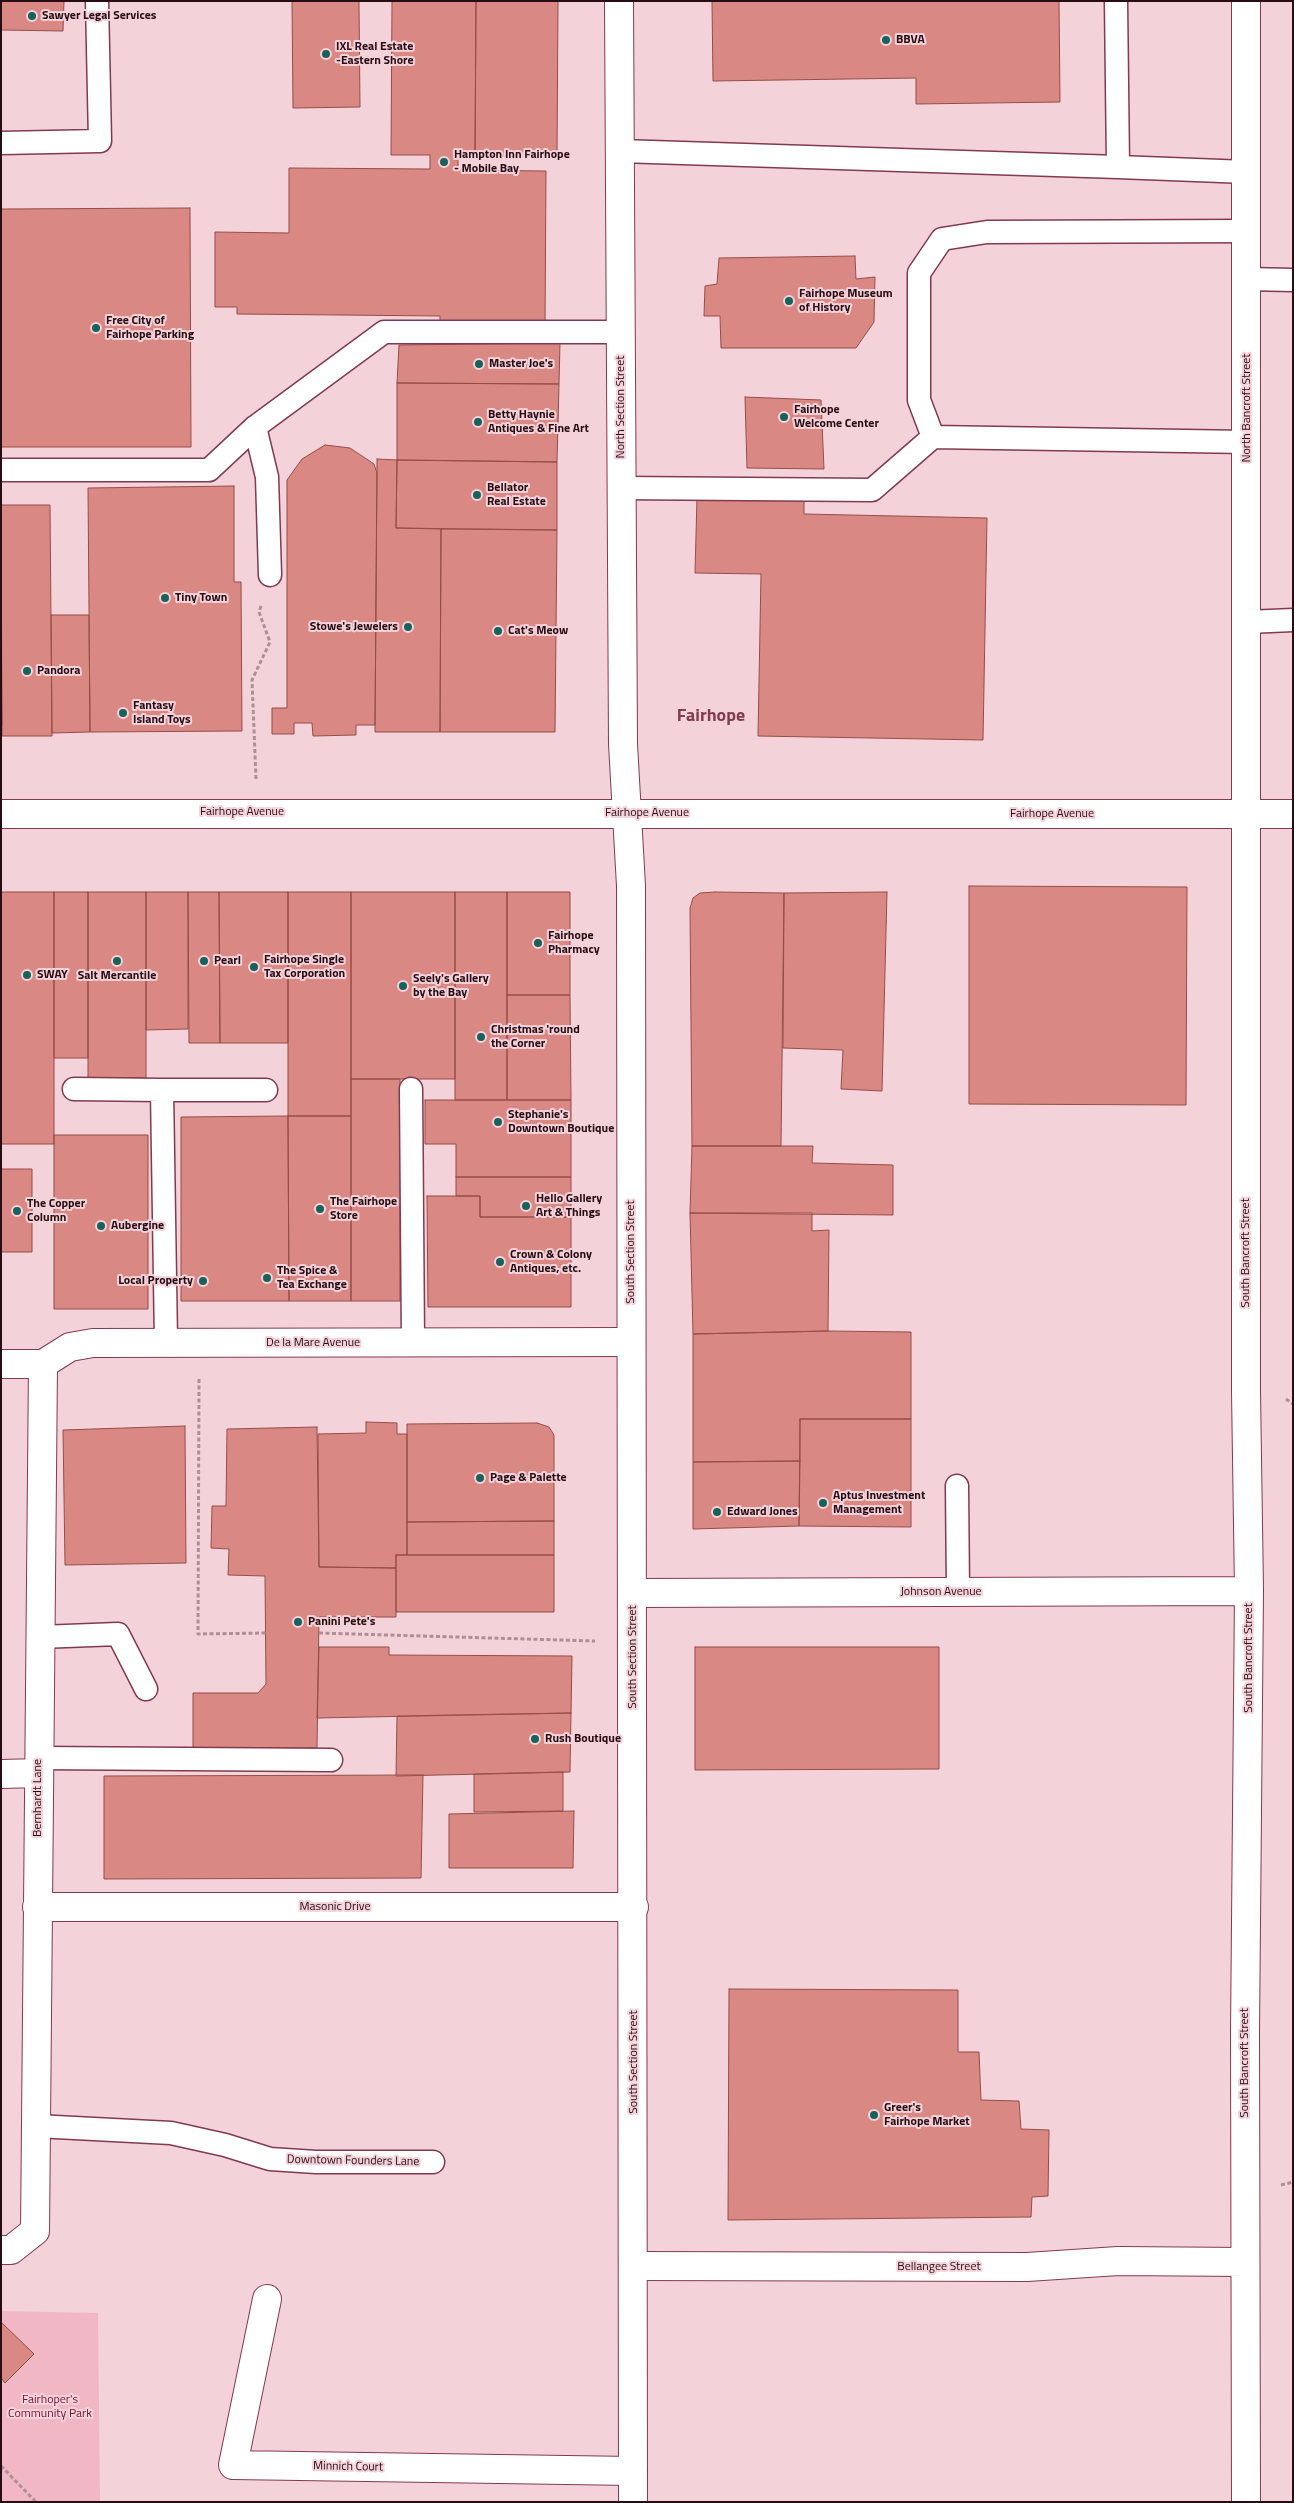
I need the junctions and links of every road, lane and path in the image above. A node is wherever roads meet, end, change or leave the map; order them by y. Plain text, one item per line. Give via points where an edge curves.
1 (97, 1) edge
2 (619, 1) edge
3 (1116, 1) edge
4 (1246, 1) edge
5 (1, 143) edge
6 (620, 151) junction
7 (1118, 167) junction
8 (1247, 172) junction
9 (1247, 231) junction
10 (1247, 279) junction
11 (1293, 280) edge
12 (621, 332) junction
13 (254, 427) junction
14 (933, 437) junction
15 (1247, 442) junction
16 (1, 470) edge
17 (621, 488) junction
18 (270, 575) joint
19 (1293, 620) edge
20 (1247, 622) junction
21 (258, 812) junction
22 (627, 813) junction
23 (1, 814) edge
24 (1247, 814) junction
25 (1293, 814) edge
26 (74, 1088) dead end
27 (411, 1089) dead end
28 (162, 1090) junction
29 (266, 1090) dead end
30 (413, 1342) junction
31 (631, 1342) junction
32 (166, 1343) junction
33 (199, 1343) junction
34 (1, 1364) edge
35 (43, 1364) junction
36 (1286, 1399) dead end
37 (1293, 1404) edge
38 (957, 1486) dead end
39 (1249, 1591) junction
40 (958, 1592) junction
41 (633, 1593) junction
42 (266, 1633) dead end
43 (319, 1633) dead end
44 (40, 1637) junction
45 (633, 1641) junction
46 (146, 1689) dead end
47 (332, 1760) dead end
48 (39, 1766) junction
49 (1, 1774) edge
50 (37, 1906) junction
51 (634, 1906) junction
52 (36, 2126) junction
53 (433, 2162) dead end
54 (1, 2250) edge
55 (1245, 2262) junction
56 (634, 2266) junction
57 (267, 2299) dead end
58 (1, 2466) edge
59 (633, 2471) junction
60 (36, 2502) edge
61 (633, 2502) edge
62 (1246, 2502) edge

1 - 5 lane via 100,142
2 - 6 street, North Section Street
3 - 7 lane
4 - 8 street, North Bancroft Street
6 - 7 lane
6 - 12 street, North Section Street
7 - 8 lane
8 - 9 street, North Bancroft Street
9 - 10 street, North Bancroft Street
9 - 14 lane via 986,232 942,240 919,273 919,400
10 - 11 lane
10 - 15 street, North Bancroft Street
12 - 13 lane via 384,332
12 - 17 street, North Section Street
13 - 16 lane via 209,470
13 - 18 lane via 267,477
14 - 15 lane
14 - 17 lane via 872,490
15 - 20 street, North Bancroft Street
17 - 22 street, North Section Street via 623,744
18 - 21 path via 259,612 270,642 252,680
19 - 20 lane
20 - 24 street, North Bancroft Street
21 - 22 street, Fairhope Avenue
21 - 23 street, Fairhope Avenue
22 - 24 street, Fairhope Avenue
22 - 31 street, South Section Street via 631,886
24 - 25 street, Fairhope Avenue
24 - 39 street, South Bancroft Street
26 - 28 lane
27 - 30 lane
28 - 29 lane
28 - 32 lane
30 - 31 street, De la Mare Avenue
30 - 33 street, De la Mare Avenue
31 - 41 street, South Section Street
32 - 33 street, De la Mare Avenue
32 - 35 street, De la Mare Avenue via 93,1343 70,1347
33 - 42 path via 198,1634
34 - 35 street
35 - 44 street, Bernhardt Lane
36 - 37 path
38 - 40 lane
39 - 40 street, Johnson Avenue
39 - 55 street, South Bancroft Street
40 - 41 street, Johnson Avenue
41 - 45 street, South Section Street
43 - 45 path
44 - 46 lane via 118,1634
44 - 48 street, Bernhardt Lane
45 - 51 street, South Section Street
47 - 48 lane
48 - 49 street
48 - 50 street, Bernhardt Lane
50 - 51 street, Masonic Drive
50 - 52 street, Bernhardt Lane
51 - 56 street, South Section Street
52 - 53 lane, Downtown Founders Lane via 171,2133 270,2159
52 - 54 street, Bernhardt Lane via 35,2231 11,2250
55 - 56 street, Bellangee Street via 1118,2260 1027,2267
55 - 62 street, South Bancroft Street
56 - 59 street, South Section Street
57 - 59 street, Minnich Court via 232,2465
58 - 60 path
59 - 61 street, South Section Street

